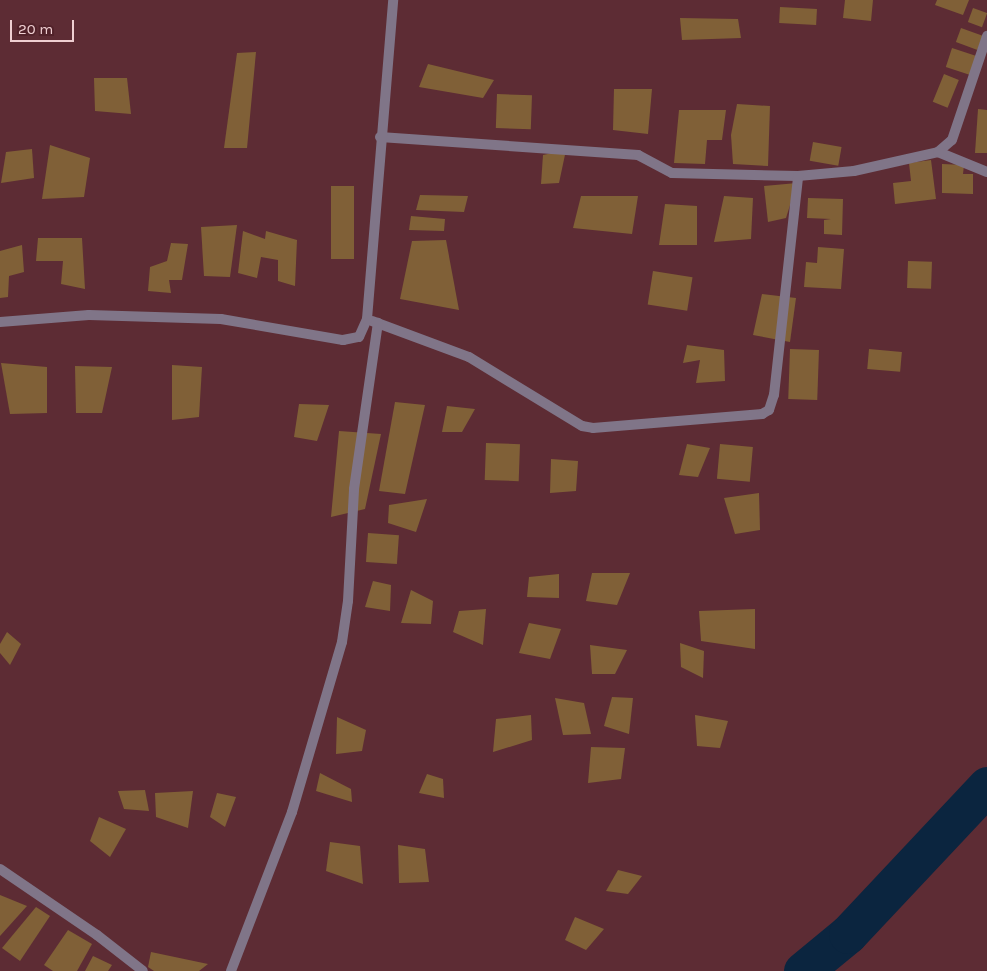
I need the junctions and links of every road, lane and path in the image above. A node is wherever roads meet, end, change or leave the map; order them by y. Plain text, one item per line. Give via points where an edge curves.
1 (393, 0) edge
2 (987, 36) edge
3 (380, 137) junction
4 (938, 152) junction
5 (987, 172) edge
6 (798, 176) junction
7 (367, 319) junction
8 (0, 322) edge
9 (378, 322) junction
10 (0, 869) edge
11 (143, 971) edge
12 (231, 971) edge

1 - 3 street
2 - 4 street via 955,135
3 - 6 street via 638,155 672,173
3 - 7 street
4 - 5 street
4 - 6 street via 854,171
6 - 9 street via 774,394 769,410 762,414 593,428 582,426 469,357
7 - 8 street via 359,337 343,340 221,319 89,316
7 - 9 street
9 - 12 street via 354,490 348,601 342,642 292,812
10 - 11 street via 97,935

